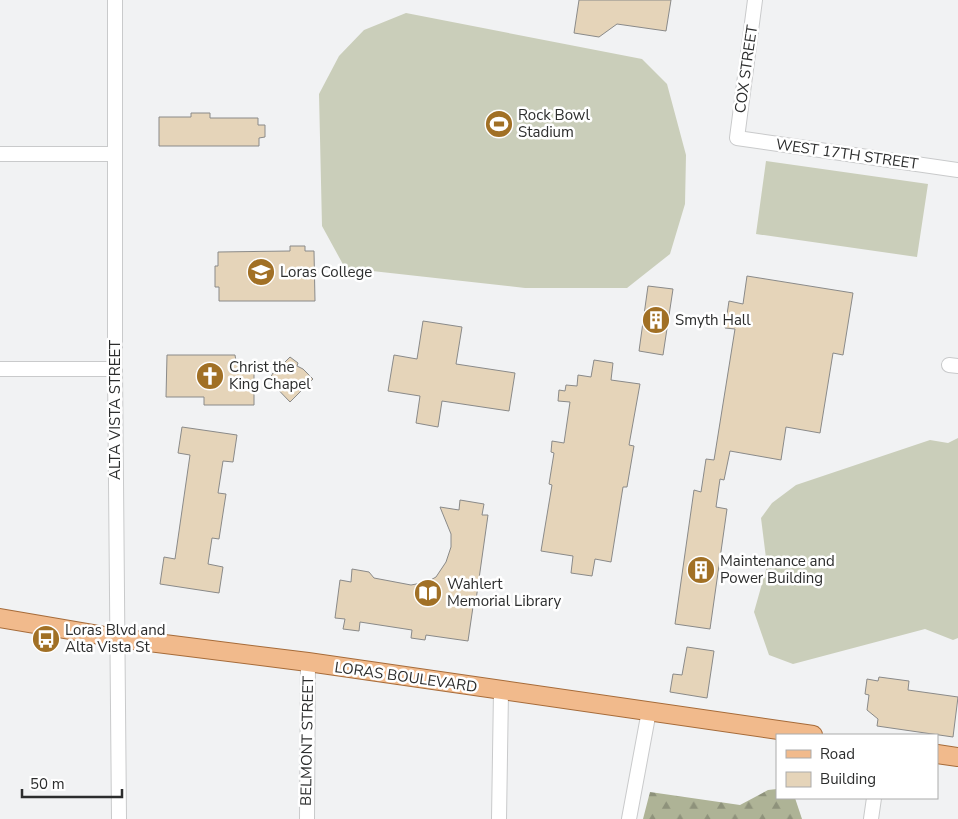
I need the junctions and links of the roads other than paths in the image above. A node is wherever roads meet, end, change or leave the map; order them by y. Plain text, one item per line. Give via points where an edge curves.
1 (115, 0) edge
2 (755, 0) edge
3 (737, 138) joint
4 (0, 154) edge
5 (114, 154) junction
6 (958, 170) edge
7 (0, 369) edge
8 (114, 369) junction
9 (0, 618) edge
10 (117, 638) junction
11 (308, 662) junction
12 (501, 691) junction
13 (649, 711) junction
14 (806, 734) edge
15 (938, 754) edge
16 (958, 757) edge
17 (874, 799) edge
18 (118, 819) edge
19 (307, 819) edge
20 (499, 819) edge
21 (629, 819) edge
22 (871, 819) edge

1 - 5 street, ALTA VISTA STREET
2 - 3 street, COX STREET
3 - 6 street, WEST 17TH STREET
4 - 5 street
5 - 8 street, ALTA VISTA STREET
7 - 8 street
8 - 10 street, ALTA VISTA STREET
9 - 10 main road, LORAS BOULEVARD
10 - 11 main road, LORAS BOULEVARD
10 - 18 street, ALTA VISTA STREET
11 - 12 main road, LORAS BOULEVARD
11 - 19 street, BELMONT STREET
12 - 13 main road, LORAS BOULEVARD
12 - 20 street
13 - 14 main road, LORAS BOULEVARD
13 - 21 street
15 - 16 main road
17 - 22 street

